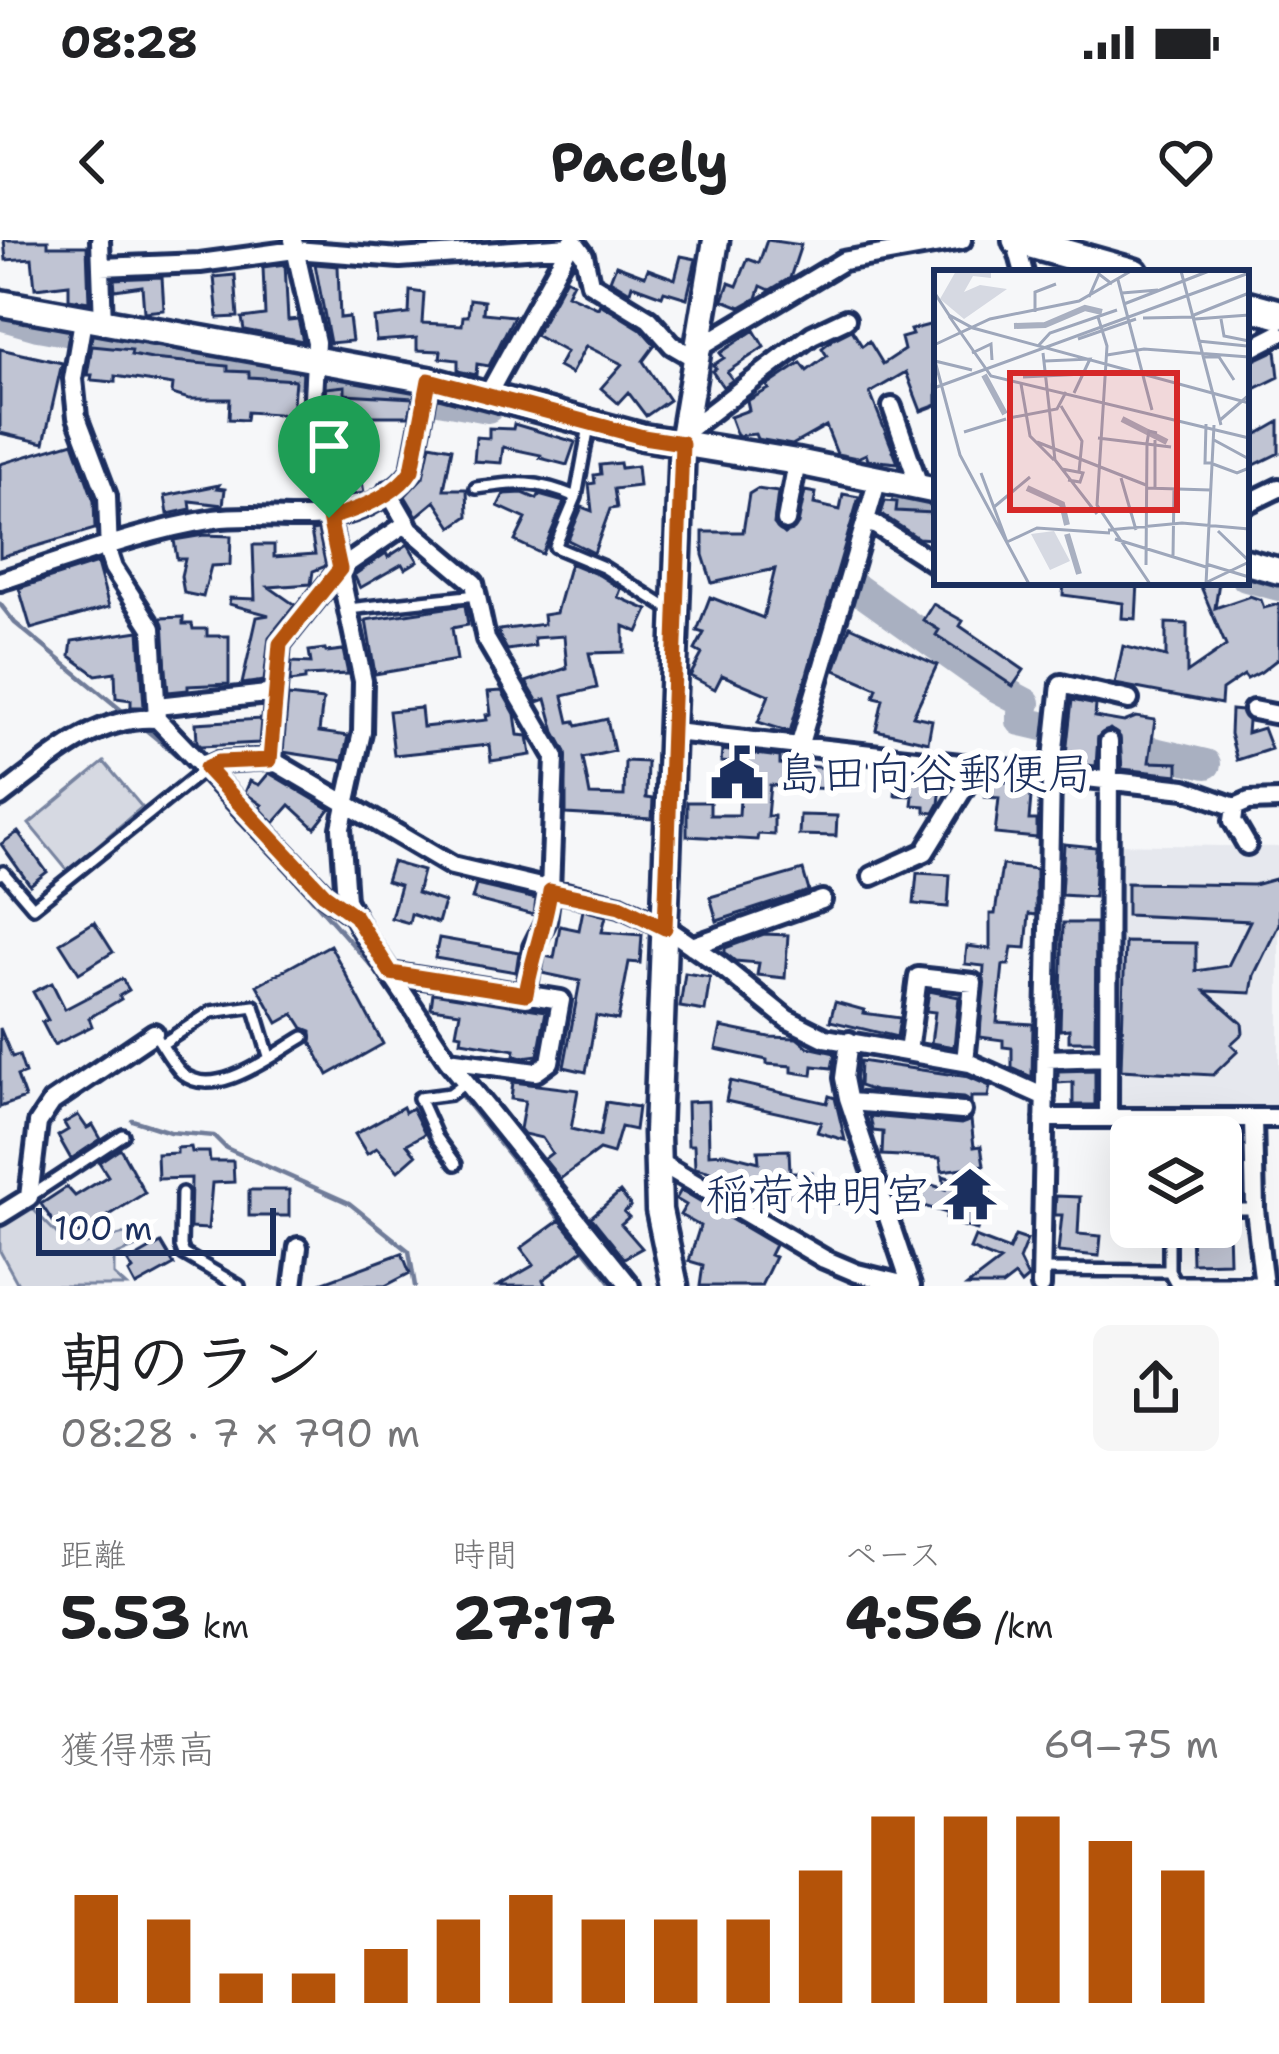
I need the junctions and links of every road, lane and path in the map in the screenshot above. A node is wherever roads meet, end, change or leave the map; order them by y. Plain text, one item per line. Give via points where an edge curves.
1 (100, 240) edge
2 (716, 240) edge
3 (962, 240) edge
4 (572, 242) edge
5 (1031, 242) edge
6 (294, 245) edge
7 (101, 266) junction
8 (1124, 270) edge
9 (0, 303) edge
10 (1249, 305) edge
11 (1279, 314) edge
12 (846, 319) dead end
13 (88, 328) junction
14 (1279, 334) edge
15 (1249, 349) edge
16 (697, 353) junction
17 (316, 360) junction
18 (427, 391) junction
19 (488, 394) junction
20 (892, 407) dead end
21 (590, 422) junction
22 (683, 438) junction
23 (797, 462) junction
24 (878, 479) junction
25 (476, 488) dead end
26 (1279, 488) edge
27 (929, 489) edge
28 (388, 491) junction
29 (576, 497) junction
30 (1249, 503) edge
31 (329, 518) junction
32 (866, 519) junction
33 (786, 521) dead end
34 (407, 523) junction
35 (108, 546) junction
36 (934, 562) dead end
37 (1249, 563) edge
38 (340, 569) junction
39 (1279, 571) edge
40 (0, 581) edge
41 (477, 595) junction
42 (348, 609) junction
43 (677, 613) junction
44 (275, 693) junction
45 (1129, 700) dead end
46 (1253, 710) dead end
47 (1279, 715) edge
48 (147, 716) junction
49 (674, 732) junction
50 (1109, 742) dead end
51 (799, 747) junction
52 (270, 760) junction
53 (977, 767) junction
54 (206, 768) junction
55 (1051, 777) junction
56 (1106, 782) junction
57 (0, 797) edge
58 (1279, 800) edge
59 (346, 806) junction
60 (1235, 807) junction
61 (1247, 845) dead end
62 (0, 874) edge
63 (872, 876) dead end
64 (550, 891) junction
65 (822, 900) dead end
66 (355, 916) junction
67 (665, 928) junction
68 (692, 946) junction
69 (391, 973) junction
70 (526, 994) junction
71 (304, 1037) dead end
72 (158, 1039) junction
73 (849, 1041) junction
74 (908, 1052) junction
75 (269, 1056) junction
76 (1108, 1057) junction
77 (1046, 1058) junction
78 (448, 1060) junction
79 (965, 1062) junction
80 (458, 1088) junction
81 (1045, 1097) junction
82 (850, 1102) junction
83 (962, 1111) dead end
84 (1044, 1118) junction
85 (1108, 1118) junction
86 (1253, 1118) junction
87 (1279, 1118) edge
88 (123, 1135) dead end
89 (657, 1161) junction
90 (456, 1164) dead end
91 (182, 1193) dead end
92 (29, 1197) junction
93 (1242, 1209) edge
94 (1255, 1209) junction
95 (0, 1215) edge
96 (298, 1247) dead end
97 (1169, 1248) edge
98 (1169, 1270) junction
99 (1041, 1278) edge
100 (1175, 1284) edge
101 (1263, 1284) edge
102 (239, 1286) edge
103 (293, 1286) edge
104 (630, 1286) edge
105 (675, 1286) edge
106 (910, 1286) edge

1 - 7 street
2 - 16 street
3 - 16 street via 843,261
4 - 6 street via 400,258
4 - 16 street via 590,283 649,319 673,345
4 - 19 street
5 - 8 main road
6 - 7 street via 200,263
6 - 17 street
7 - 13 street
9 - 13 street
10 - 11 main road
12 - 22 street via 812,335
13 - 17 street
13 - 35 street via 74,397 106,496
14 - 15 street
16 - 22 street
17 - 18 street
17 - 31 street via 311,435
18 - 19 street
18 - 28 street via 412,470
19 - 21 street
20 - 27 street
21 - 22 street
21 - 29 lane
22 - 23 street
22 - 43 street
23 - 24 street
23 - 33 street
24 - 27 street
24 - 32 street
25 - 29 lane via 528,482
26 - 30 street
28 - 31 street
28 - 34 street
29 - 43 lane via 555,547
31 - 35 street via 217,518
31 - 38 street
32 - 36 street
32 - 51 street
34 - 38 street
34 - 41 street via 474,583
35 - 40 street
35 - 48 street via 112,568 152,628
37 - 39 street
38 - 42 street
38 - 44 street via 280,644
41 - 42 lane
41 - 64 street via 486,639 555,757
42 - 59 street via 365,708
43 - 49 street
44 - 48 street
44 - 52 street
45 - 55 street via 1061,684
46 - 47 street
48 - 54 street
48 - 57 street via 83,735
49 - 51 street
49 - 67 street
50 - 56 street
51 - 53 street
52 - 54 street
52 - 59 street
53 - 55 street
53 - 63 street via 925,852
54 - 62 lane via 33,907
54 - 66 street via 324,894
55 - 56 street
55 - 77 street
56 - 60 street via 1185,789
56 - 76 street
58 - 60 street
59 - 64 street via 452,866
59 - 66 street via 339,849
60 - 61 street via 1233,821
64 - 67 street via 620,906
64 - 70 street
65 - 68 street
66 - 69 street
67 - 68 street
67 - 89 street
68 - 73 street via 788,1019
69 - 70 street
69 - 78 street
70 - 78 street via 561,1000 550,1062 536,1072
71 - 75 lane
72 - 75 lane via 197,1082 212,1083
72 - 75 lane via 211,1012 254,1006
72 - 92 street via 52,1102 38,1123
73 - 74 street
73 - 82 street
74 - 79 street
74 - 79 street via 918,977 973,983
76 - 77 street
76 - 85 street
77 - 81 street
78 - 80 street
79 - 81 street
80 - 90 lane via 419,1098
80 - 104 street
81 - 84 street
82 - 83 street
82 - 106 street
84 - 85 street
84 - 99 street
85 - 86 street
86 - 87 street
86 - 94 street
88 - 92 lane
89 - 105 street
89 - 106 street via 824,1258
91 - 102 lane via 184,1254
92 - 95 street
93 - 94 lane
94 - 101 street
96 - 103 street
97 - 98 lane
98 - 99 lane
98 - 100 lane
100 - 101 lane

